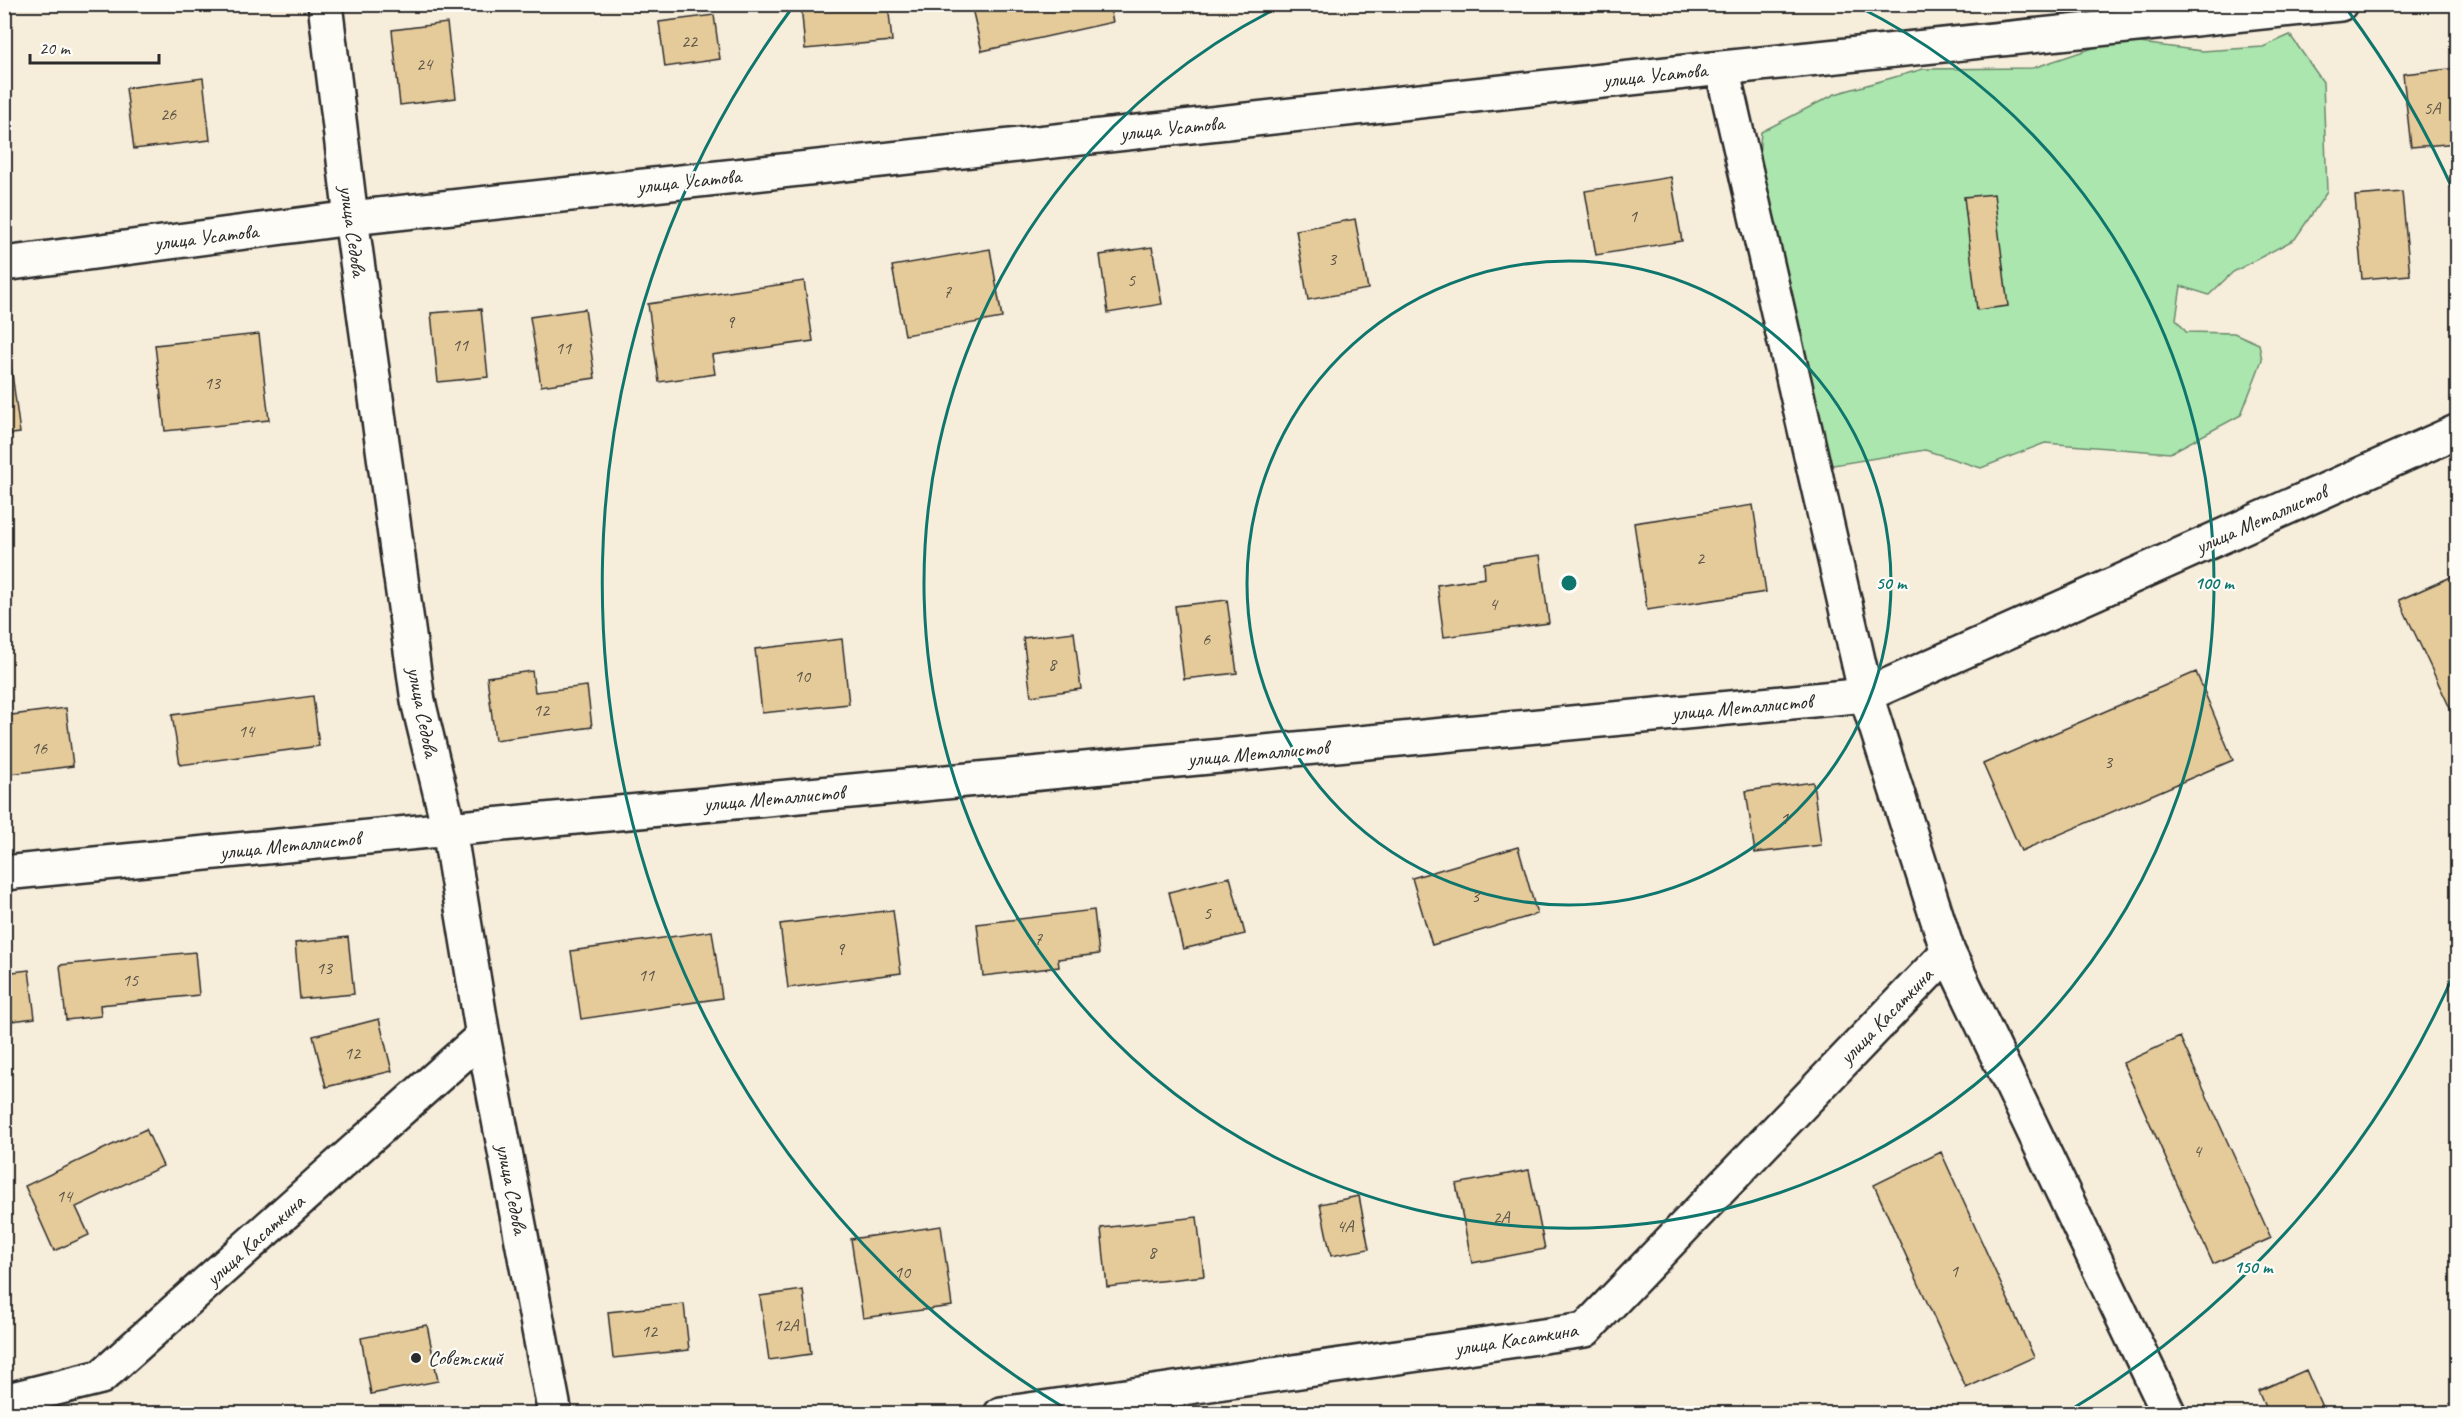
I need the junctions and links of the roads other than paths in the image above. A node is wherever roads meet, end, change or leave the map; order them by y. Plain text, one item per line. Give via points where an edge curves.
1 (325, 4) edge
2 (2340, 4) edge
3 (1722, 68) junction
4 (351, 218) junction
5 (4, 264) edge
6 (2457, 431) edge
7 (1866, 695) junction
8 (449, 829) junction
9 (4, 873) edge
10 (1948, 952) junction
11 (483, 1036) junction
12 (4, 1401) edge
13 (555, 1413) edge
14 (1000, 1413) edge
15 (2169, 1413) edge

1 - 4 street, улица Седова
2 - 3 street, улица Усатова
3 - 4 street, улица Усатова
3 - 7 street
4 - 5 street, улица Усатова
4 - 8 street, улица Седова via 418,701
6 - 7 street, улица Металлистов
7 - 8 street, улица Металлистов
7 - 10 street
8 - 9 street, улица Металлистов
8 - 11 street, улица Седова
10 - 14 street, улица Касаткина via 1585,1330
10 - 15 street
11 - 12 street, улица Касаткина via 101,1377
11 - 13 street, улица Седова

